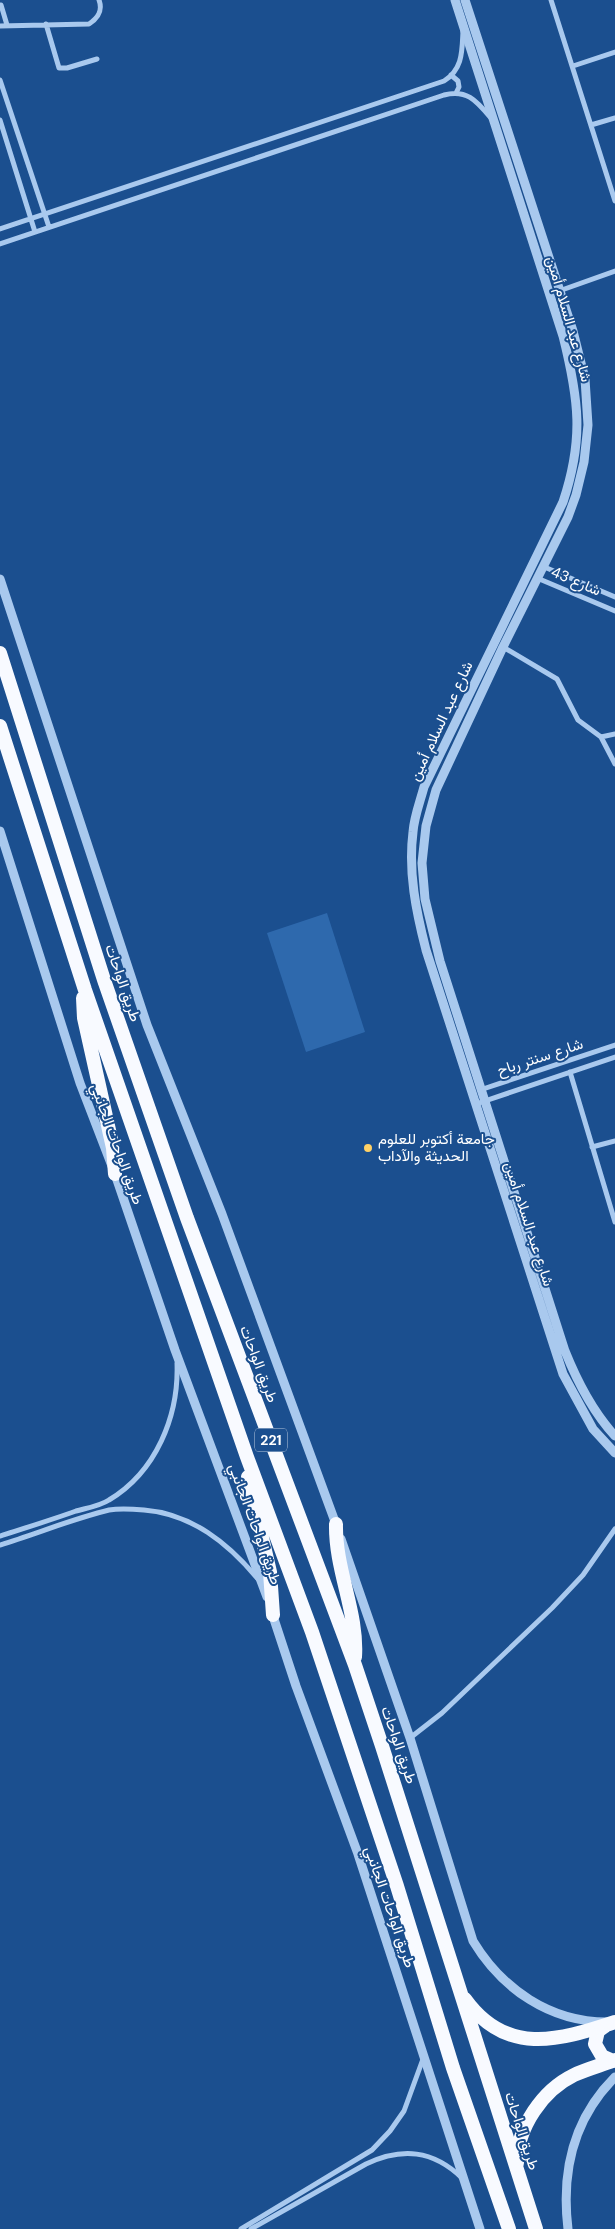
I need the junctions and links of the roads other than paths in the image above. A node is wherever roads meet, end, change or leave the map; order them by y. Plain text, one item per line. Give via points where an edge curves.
1 (6, 0) edge
2 (99, 0) edge
3 (455, 0) edge
4 (465, 0) edge
5 (551, 0) edge
6 (1, 5) edge
7 (46, 24) junction
8 (0, 26) edge
9 (7, 26) junction
10 (463, 26) junction
11 (615, 52) edge
12 (97, 60) dead end
13 (572, 66) junction
14 (451, 75) junction
15 (0, 80) edge
16 (456, 93) junction
17 (615, 118) edge
18 (0, 120) edge
19 (494, 121) junction
20 (591, 125) junction
21 (613, 188) edge
22 (615, 201) edge
23 (45, 214) junction
24 (31, 218) junction
25 (49, 227) junction
26 (0, 229) edge
27 (35, 232) junction
28 (0, 244) edge
29 (615, 271) edge
30 (559, 291) junction
31 (533, 562) junction
32 (543, 567) junction
33 (527, 574) junction
34 (536, 578) junction
35 (0, 579) edge
36 (615, 597) edge
37 (615, 611) edge
38 (502, 647) junction
39 (0, 653) edge
40 (0, 726) edge
41 (615, 734) edge
42 (601, 737) junction
43 (615, 764) edge
44 (0, 831) edge
45 (85, 990) junction
46 (615, 1045) edge
47 (590, 1053) junction
48 (615, 1057) edge
49 (594, 1064) junction
50 (570, 1072) junction
51 (482, 1089) junction
52 (472, 1092) junction
53 (486, 1101) junction
54 (476, 1104) junction
55 (615, 1141) edge
56 (592, 1148) junction
57 (114, 1174) junction
58 (615, 1222) edge
59 (175, 1350) junction
60 (561, 1353) junction
61 (615, 1436) edge
62 (615, 1452) edge
63 (247, 1456) junction
64 (336, 1524) junction
65 (615, 1529) edge
66 (0, 1536) edge
67 (0, 1545) edge
68 (264, 1586) junction
69 (273, 1616) junction
70 (355, 1666) junction
71 (410, 1738) junction
72 (459, 1990) junction
73 (612, 2023) edge
74 (424, 2056) junction
75 (614, 2060) edge
76 (615, 2077) edge
77 (372, 2150) junction
78 (377, 2160) junction
79 (517, 2168) junction
80 (465, 2181) junction
81 (240, 2229) edge
82 (251, 2229) edge
83 (480, 2229) edge
84 (509, 2229) edge
85 (536, 2229) edge
86 (568, 2229) edge

1 - 6 street
2 - 7 street via 100,11 89,24
3 - 10 street, شارع عبد السلام أمين
4 - 30 street, شارع عبد السلام أمين
5 - 13 street
6 - 9 street
7 - 9 street
7 - 12 street via 59,68
8 - 9 street
10 - 14 street via 461,58
10 - 19 street, شارع عبد السلام أمين
11 - 13 street
13 - 20 street
14 - 16 street via 459,84
14 - 23 street via 444,81
15 - 23 street
16 - 19 street via 473,98
16 - 25 street
17 - 20 street
18 - 24 street
19 - 31 street, شارع عبد السلام أمين via 563,336 577,407 571,479 557,517
20 - 21 street
21 - 22 street
23 - 24 street
23 - 25 street
24 - 26 street
24 - 27 street
25 - 27 street
27 - 28 street
29 - 30 street
30 - 32 street, شارع عبد السلام أمين via 582,363 588,425 576,495
31 - 32 street, شارع 43
31 - 33 street, شارع عبد السلام أمين
32 - 34 street, شارع عبد السلام أمين
32 - 36 street, شارع 43
33 - 34 street, شارع 43
33 - 52 street, شارع عبد السلام أمين via 424,787 413,830 412,875 418,919
34 - 37 street, شارع 43
34 - 38 street, شارع عبد السلام أمين
35 - 64 street via 147,1025 225,1222
38 - 42 street via 557,679 578,720
38 - 51 street, شارع عبد السلام أمين via 436,790 426,826 422,863 424,899 433,936
39 - 70 highway, طريق الواحات / 221 via 104,980 186,1218
40 - 45 highway, 221
41 - 42 street
42 - 43 street
44 - 57 street, طريق الواحات الجانبي via 80,1084
45 - 57 highway via 84,1018 113,1148
45 - 63 highway, 221
46 - 47 street, شارع سنتر رباح
47 - 49 street
47 - 51 street, شارع سنتر رباح
48 - 49 street, شارع سنتر رباح
49 - 50 street, شارع سنتر رباح
50 - 53 street, شارع سنتر رباح
50 - 56 street
51 - 52 street, شارع سنتر رباح
51 - 53 street, شارع عبد السلام أمين
52 - 54 street, شارع عبد السلام أمين
53 - 54 street, شارع سنتر رباح
53 - 60 street, شارع عبد السلام أمين
54 - 60 street, شارع عبد السلام أمين
55 - 56 street
56 - 58 street
57 - 59 street, طريق الواحات الجانبي
59 - 66 street via 176,1390 171,1417 161,1442 138,1475 107,1501
59 - 68 street, طريق الواحات الجانبي
60 - 61 street, شارع عبد السلام أمين
60 - 62 street, شارع عبد السلام أمين via 572,1393 582,1412
63 - 69 highway via 250,1487 270,1572
63 - 84 highway, 221 via 312,1632 397,1886 453,2068
64 - 70 highway via 338,1558 354,1630
64 - 71 street
65 - 71 street via 583,1576 552,1608 442,1713
67 - 68 street via 110,1510 148,1510 184,1520 214,1536 236,1554
68 - 69 street, طريق الواحات الجانبي
69 - 74 street, طريق الواحات الجانبي via 358,1854
70 - 72 highway, طريق الواحات / 221
71 - 73 street via 473,1941 481,1955 508,1984 540,2006 570,2017
72 - 73 highway via 472,2009 490,2025 522,2038 557,2039
72 - 79 highway, طريق الواحات / 221
73 - 75 highway via 598,2031 595,2044 602,2056
74 - 77 street via 404,2111
74 - 80 street, طريق الواحات الجانبي
75 - 79 highway via 574,2075 544,2099 523,2132
76 - 86 street via 588,2110 571,2148 566,2194
77 - 78 street
77 - 81 street
78 - 80 street via 394,2155 425,2154 446,2164
78 - 82 street
79 - 85 highway, طريق الواحات / 221
80 - 83 street, طريق الواحات الجانبي

